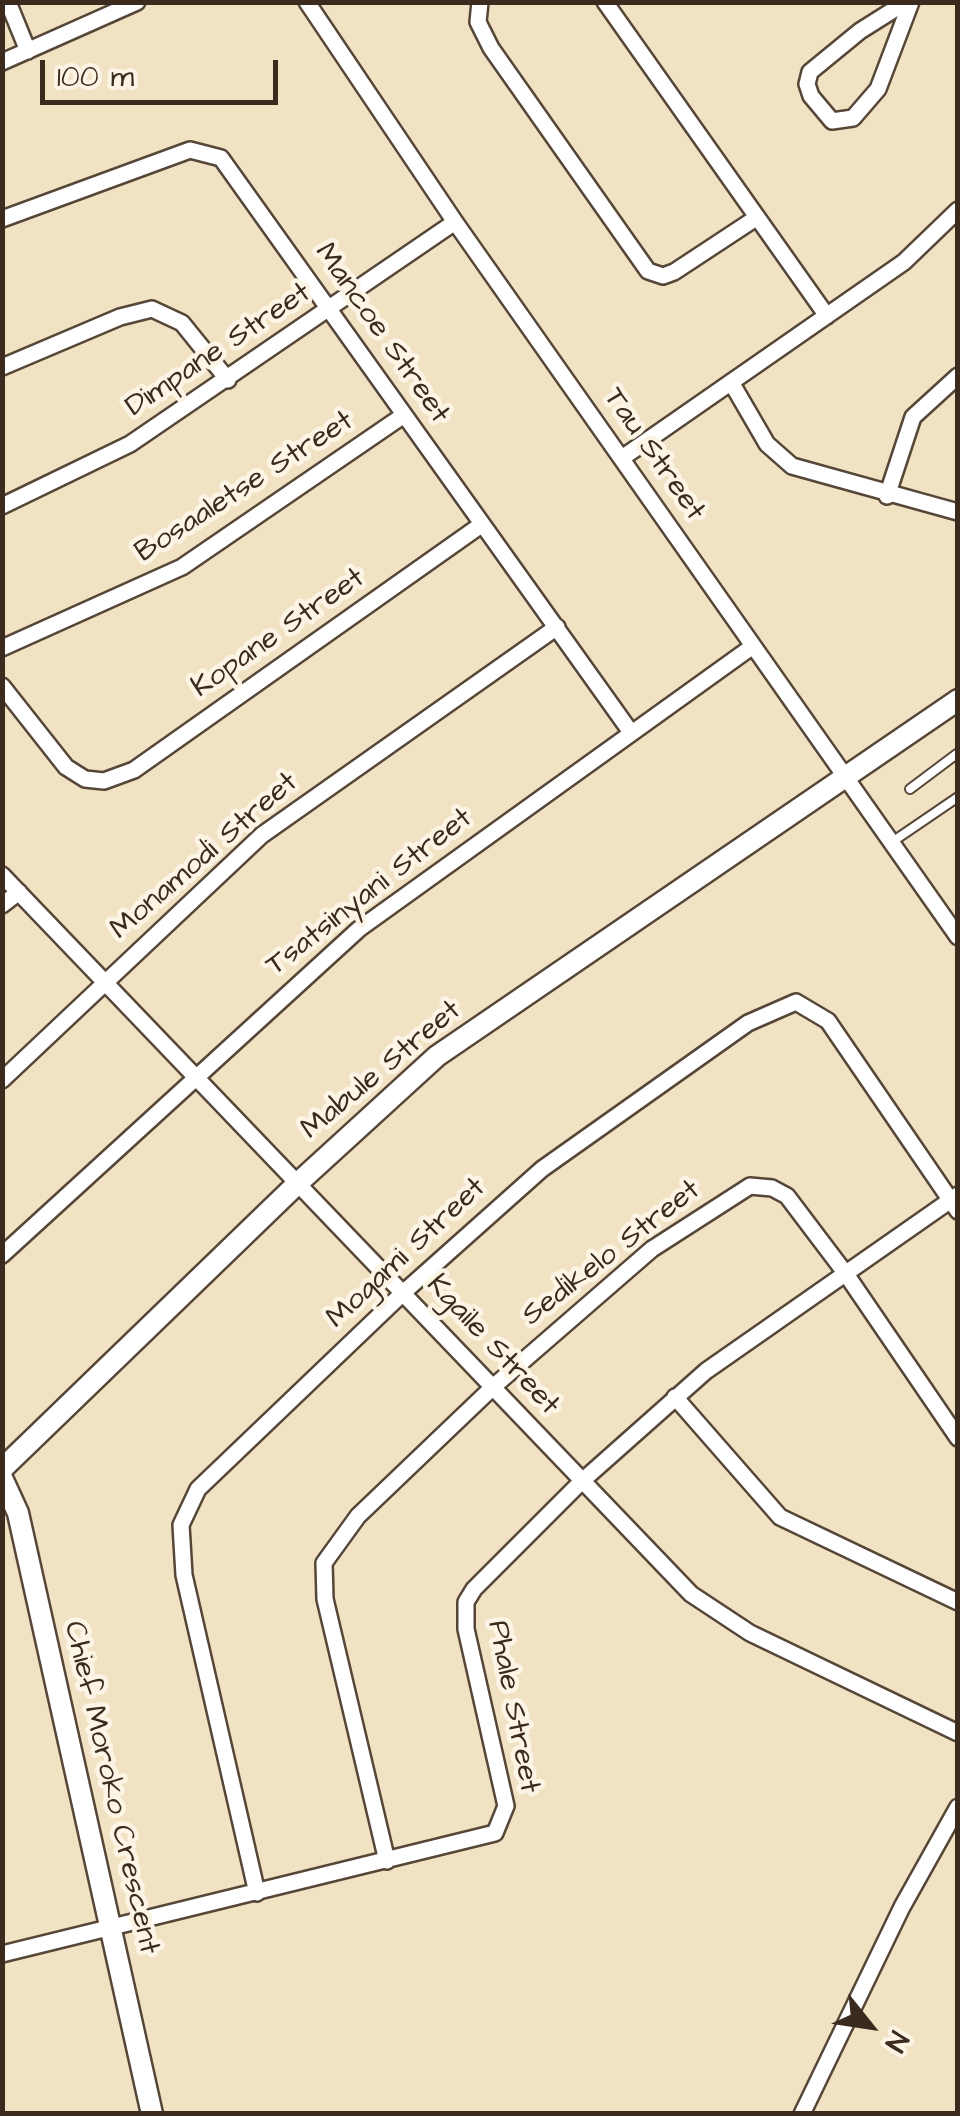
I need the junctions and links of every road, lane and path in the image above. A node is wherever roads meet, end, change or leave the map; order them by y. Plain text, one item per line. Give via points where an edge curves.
1 (8, 2) edge
2 (137, 2) edge
3 (307, 2) edge
4 (480, 2) edge
5 (605, 2) edge
6 (909, 2) edge
7 (28, 51) junction
8 (2, 62) edge
9 (958, 210) edge
10 (756, 218) junction
11 (2, 219) edge
12 (455, 222) junction
13 (329, 308) junction
14 (827, 316) junction
15 (2, 367) edge
16 (958, 376) edge
17 (228, 380) junction
18 (731, 382) junction
19 (404, 415) junction
20 (622, 458) junction
21 (888, 496) junction
22 (2, 506) edge
23 (958, 512) edge
24 (481, 524) junction
25 (557, 627) junction
26 (753, 646) junction
27 (2, 648) edge
28 (2, 686) edge
29 (958, 700) edge
30 (630, 731) junction
31 (958, 753) edge
32 (846, 775) junction
33 (910, 790) dead end
34 (958, 797) edge
35 (892, 842) junction
36 (2, 875) edge
37 (18, 892) junction
38 (2, 906) edge
39 (958, 937) edge
40 (104, 984) junction
41 (194, 1079) junction
42 (2, 1080) edge
43 (298, 1182) junction
44 (955, 1202) edge
45 (2, 1256) edge
46 (846, 1274) junction
47 (404, 1292) junction
48 (492, 1387) junction
49 (675, 1397) junction
50 (958, 1438) edge
51 (2, 1469) edge
52 (2, 1478) edge
53 (581, 1482) junction
54 (958, 1602) edge
55 (958, 1733) edge
56 (958, 1807) edge
57 (387, 1861) junction
58 (257, 1893) junction
59 (113, 1928) junction
60 (2, 1954) edge
61 (152, 2114) edge
62 (802, 2114) edge

1 - 7 street
2 - 7 street
3 - 12 street, Tau Street
4 - 10 street via 478,22 491,48 648,271 674,272
5 - 10 street
6 - 6 street via 878,89 853,118 832,121 812,96 810,72
7 - 8 street
9 - 14 street via 904,262
10 - 14 street
11 - 13 street, Mancoe Street via 165,158 209,152 233,171
12 - 13 street, Dimpane Street
12 - 20 street, Tau Street
13 - 17 street, Dimpane Street
13 - 19 street, Mancoe Street
14 - 18 street
15 - 17 street via 152,309 182,323
16 - 21 street via 913,417
17 - 22 street, Dimpane Street via 112,456
18 - 20 street
18 - 21 street via 777,457 806,473
19 - 24 street, Mancoe Street
19 - 27 street, Bosaaletse Street via 182,567
20 - 26 street, Tau Street
21 - 23 street
24 - 25 street, Mancoe Street
24 - 28 street, Kopane Street via 134,770 104,781 66,767
25 - 30 street, Mancoe Street
25 - 40 street, Monamodi Street via 262,836
26 - 30 street, Tsatsinyani Street
26 - 32 street, Tau Street
29 - 32 street, Mabule Street
30 - 41 street, Tsatsinyani Street via 358,928
31 - 33 lane
32 - 35 street, Tau Street
32 - 43 street, Mabule Street via 437,1056
34 - 35 lane
35 - 39 street, Tau Street
36 - 37 street, Kgaile Street
37 - 38 street
37 - 40 street, Kgaile Street
40 - 41 street, Kgaile Street
40 - 42 street, Monamodi Street
41 - 43 street, Kgaile Street
41 - 45 street, Tsatsinyani Street
43 - 47 street, Kgaile Street
43 - 51 street, Mabule Street
44 - 46 street, Phale Street
44 - 47 street, Mogami Street via 828,1021 796,1002 748,1023 591,1131
46 - 48 street, Sedikelo Street via 787,1196 750,1186 652,1250
46 - 49 street, Phale Street
46 - 50 street, Sedikelo Street
47 - 48 street, Kgaile Street
47 - 58 street, Mogami Street via 198,1489 181,1525 184,1574
48 - 53 street, Kgaile Street
48 - 57 street, Sedikelo Street via 358,1516 324,1564 324,1599
49 - 53 street, Phale Street
49 - 54 street via 780,1516
52 - 59 street, Chief Moroko Crescent via 18,1513
53 - 55 street, Kgaile Street via 719,1617
53 - 57 street, Phale Street via 466,1602 466,1630 506,1806 502,1820 480,1839
56 - 62 street
57 - 58 street, Phale Street
58 - 59 street, Phale Street
59 - 60 street, Phale Street
59 - 61 street, Chief Moroko Crescent

